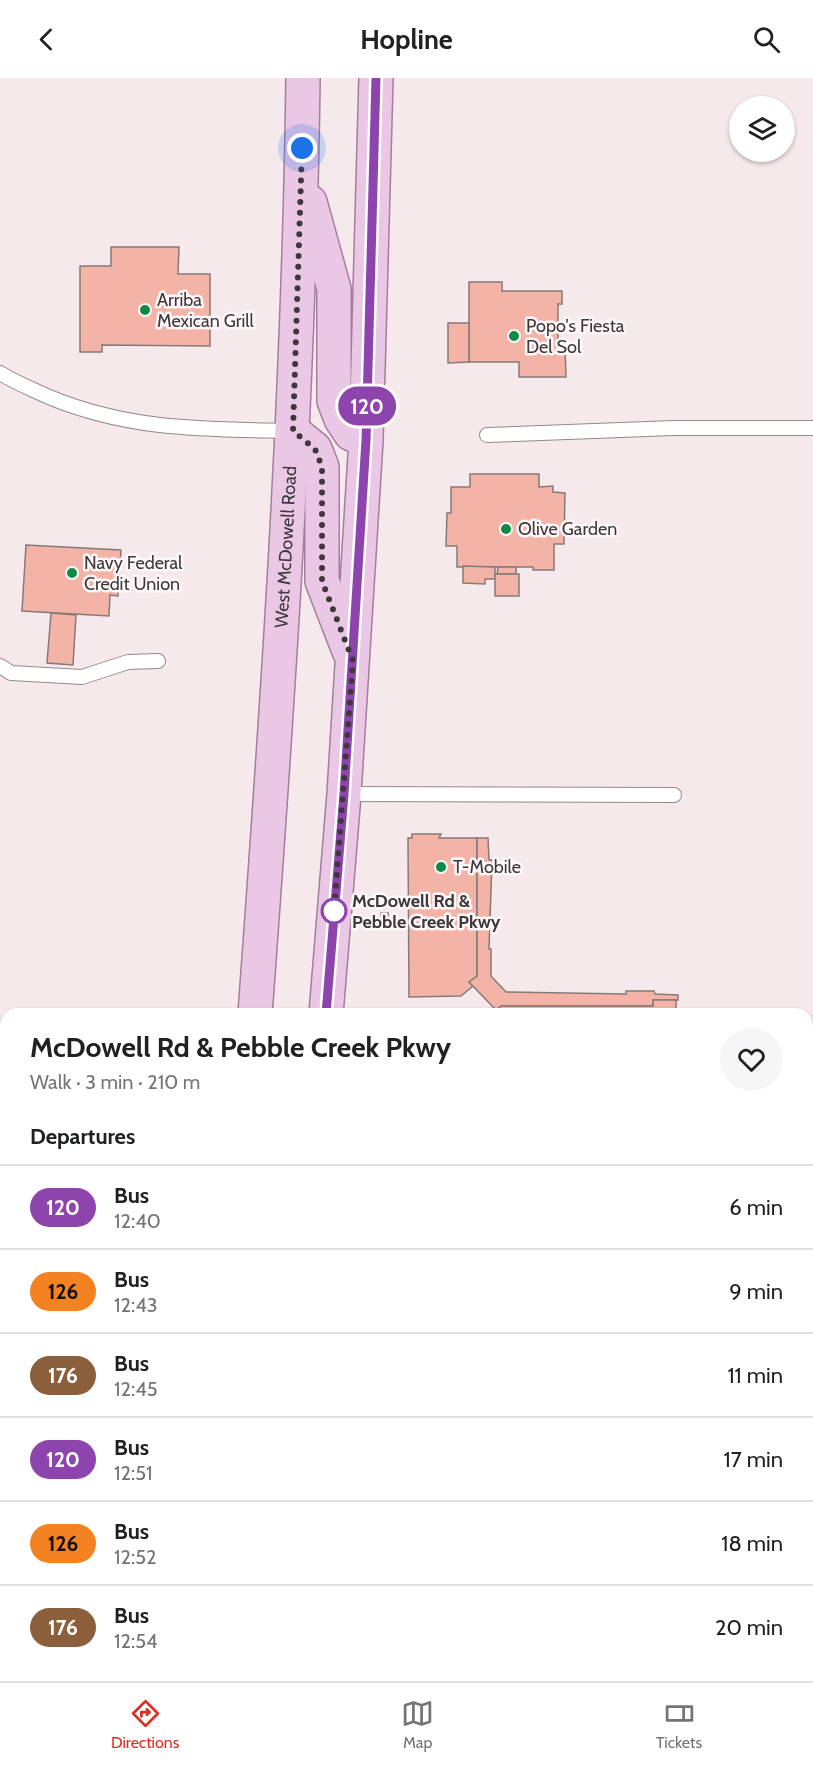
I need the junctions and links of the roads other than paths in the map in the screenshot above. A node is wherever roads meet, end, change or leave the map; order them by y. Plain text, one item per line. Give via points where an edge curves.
1 (303, 78) edge
2 (376, 78) edge
3 (302, 171) junction
4 (0, 373) edge
5 (813, 428) edge
6 (293, 431) junction
7 (487, 435) dead end
8 (366, 440) junction
9 (158, 661) dead end
10 (353, 661) junction
11 (0, 666) edge
12 (344, 794) junction
13 (674, 795) dead end
14 (255, 1008) edge
15 (326, 1008) edge

1 - 3 main road, West McDowell Road
2 - 8 main road
3 - 6 main road, West McDowell Road
3 - 8 main road via 334,289 334,401 351,434
4 - 6 lane via 67,404 116,419 188,429
5 - 7 lane
6 - 10 main road via 315,449 322,467 322,581
6 - 14 main road, West McDowell Road
8 - 10 main road
9 - 11 lane via 128,662 82,677 11,673
10 - 12 main road
12 - 13 lane
12 - 15 main road

